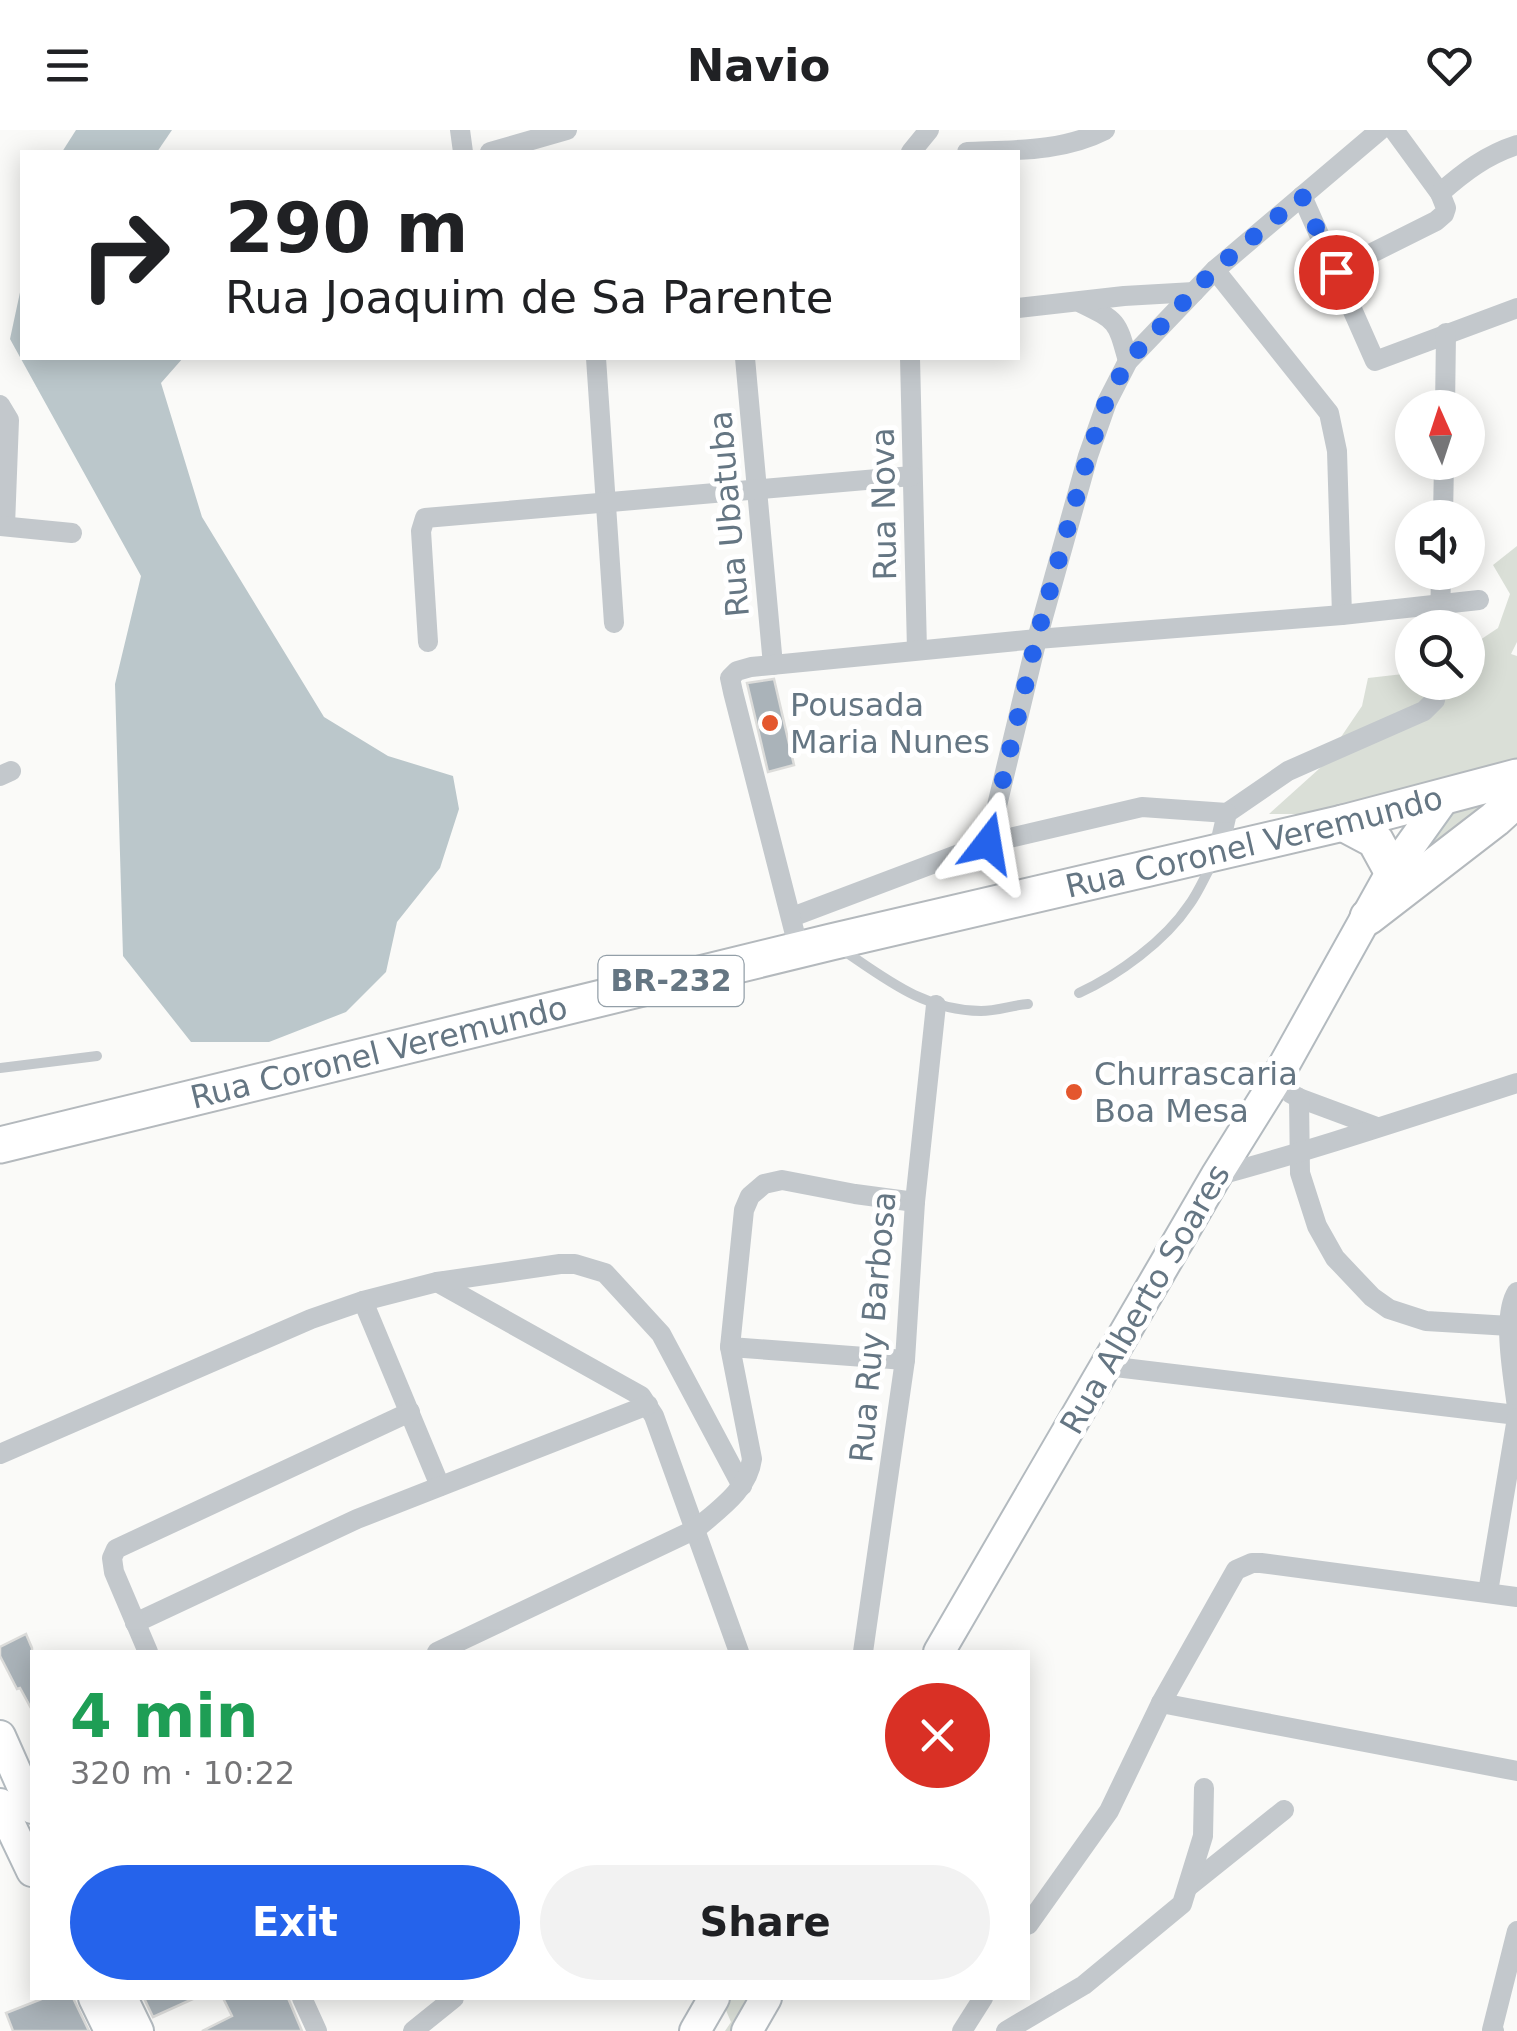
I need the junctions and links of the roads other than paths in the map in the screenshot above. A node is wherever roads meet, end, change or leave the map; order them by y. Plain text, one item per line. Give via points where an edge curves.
1 (567, 130) edge
2 (929, 130) edge
3 (1104, 130) edge
4 (1380, 130) edge
5 (1394, 130) edge
6 (1517, 145) edge
7 (497, 150) edge
8 (914, 150) edge
9 (1013, 150) edge
10 (1440, 192) junction
11 (1302, 196) junction
12 (1214, 270) junction
13 (1336, 272) junction
14 (1194, 292) junction
15 (1079, 302) junction
16 (1020, 308) edge
17 (1517, 308) edge
18 (1446, 333) junction
19 (596, 360) edge
20 (744, 360) edge
21 (910, 360) edge
22 (1128, 361) junction
23 (1445, 390) edge
24 (0, 405) edge
25 (912, 476) junction
26 (758, 490) junction
27 (605, 503) junction
28 (2, 526) edge
29 (72, 533) dead end
30 (1441, 590) edge
31 (1479, 600) dead end
32 (1441, 605) junction
33 (1441, 610) edge
34 (1342, 615) junction
35 (614, 623) dead end
36 (1036, 640) junction
37 (428, 642) dead end
38 (918, 650) junction
39 (773, 664) junction
40 (1435, 700) edge
41 (1517, 777) edge
42 (1447, 794) junction
43 (1517, 799) edge
44 (1227, 813) junction
45 (1343, 823) junction
46 (988, 843) junction
47 (1218, 852) junction
48 (1392, 871) junction
49 (1368, 917) junction
50 (807, 936) junction
51 (1079, 993) dead end
52 (1028, 1004) dead end
53 (936, 1005) junction
54 (98, 1056) dead end
55 (0, 1068) edge
56 (1517, 1083) edge
57 (1286, 1091) junction
58 (1376, 1127) junction
59 (0, 1144) edge
60 (1299, 1154) junction
61 (1216, 1176) junction
62 (915, 1202) junction
63 (437, 1282) junction
64 (1517, 1292) edge
65 (363, 1301) junction
66 (1510, 1326) junction
67 (730, 1346) junction
68 (905, 1360) junction
69 (1106, 1366) junction
70 (648, 1405) junction
71 (410, 1412) junction
72 (1517, 1414) edge
73 (0, 1454) edge
74 (440, 1486) junction
75 (742, 1486) junction
76 (696, 1528) junction
77 (1488, 1592) junction
78 (1517, 1597) edge
79 (135, 1623) junction
80 (147, 1650) edge
81 (441, 1650) edge
82 (738, 1650) edge
83 (863, 1650) edge
84 (940, 1650) edge
85 (1160, 1703) junction
86 (0, 1736) edge
87 (1517, 1771) edge
88 (1204, 1788) dead end
89 (1284, 1810) dead end
90 (11, 1816) edge
91 (30, 1866) edge
92 (1186, 1888) junction
93 (1030, 1922) edge
94 (1517, 1931) edge
95 (95, 2000) edge
96 (123, 2000) edge
97 (303, 2000) edge
98 (452, 2000) edge
99 (713, 2000) edge
100 (765, 2000) edge
101 (972, 2015) edge
102 (110, 2031) edge
103 (138, 2031) edge
104 (317, 2031) edge
105 (413, 2031) edge
106 (694, 2031) edge
107 (747, 2031) edge
108 (1002, 2031) edge
109 (1491, 2031) edge

1 - 7 street
2 - 8 street
3 - 9 street via 1066,145
4 - 11 street
5 - 10 street
6 - 10 street via 1472,166
10 - 13 street via 1446,208 1439,218
11 - 12 street
11 - 13 street
12 - 14 street
12 - 34 street via 1329,413 1337,451
13 - 18 street via 1374,360
14 - 15 street
14 - 22 street
15 - 16 street
15 - 22 street via 1116,323
17 - 18 street
18 - 23 street
19 - 27 street
20 - 26 street, Rua Ubatuba
21 - 25 street, Rua Nova
22 - 36 street via 1088,456
24 - 28 street via 9,420
25 - 26 street
25 - 38 street, Rua Nova
26 - 27 street
26 - 39 street, Rua Ubatuba
27 - 35 street
27 - 37 street via 425,518
28 - 29 street
30 - 32 street
31 - 32 street
32 - 33 street
32 - 34 street
34 - 36 street
36 - 38 street
36 - 46 street
38 - 39 street
39 - 50 street via 750,666 730,678
40 - 44 street via 1424,711 1288,771
41 - 42 highway, Rua Coronel Veremundo / BR-232
42 - 45 highway, Rua Coronel Veremundo / BR-232
42 - 48 main road, Rua Alberto Soares
43 - 49 highway
44 - 46 street via 1142,807
44 - 47 street
45 - 47 highway, Rua Coronel Veremundo / BR-232
45 - 48 highway via 1375,840
46 - 50 street
47 - 50 highway, Rua Coronel Veremundo / BR-232
47 - 51 lane via 1163,935
48 - 49 main road, Rua Alberto Soares
49 - 57 main road, Rua Alberto Soares
50 - 53 lane
50 - 59 highway, Rua Coronel Veremundo / BR-232
52 - 53 lane via 983,1011
53 - 62 street, Rua Ruy Barbosa
54 - 55 lane
56 - 58 street
57 - 58 street
57 - 60 street
57 - 61 main road, Rua Alberto Soares
58 - 60 street
60 - 61 street
60 - 66 street via 1300,1174 1334,1258 1372,1297 1426,1321
61 - 69 main road, Rua Alberto Soares
62 - 67 street via 782,1180 764,1184 744,1210
62 - 68 street, Rua Ruy Barbosa
63 - 65 street
63 - 70 street
63 - 75 street via 560,1264 605,1273 661,1334
64 - 66 street
65 - 71 street
65 - 73 street
66 - 72 street
67 - 68 street
67 - 75 street via 752,1459
68 - 83 street, Rua Ruy Barbosa
69 - 72 street
69 - 84 main road, Rua Alberto Soares
70 - 74 street
70 - 76 street
71 - 74 street
71 - 79 street via 116,1549 114,1572
72 - 77 street
74 - 79 street
75 - 76 street
76 - 81 street
76 - 82 street
77 - 78 street
77 - 85 street via 1244,1566 1230,1578
79 - 80 street
85 - 87 street
85 - 93 street via 1109,1811
86 - 90 main road
88 - 92 street via 1202,1836
89 - 92 street
90 - 91 main road
92 - 108 street via 1182,1904 1084,1986
94 - 109 street
95 - 102 main road
96 - 103 main road
97 - 104 street
98 - 105 street
99 - 106 main road
100 - 107 main road
101 - 108 street

